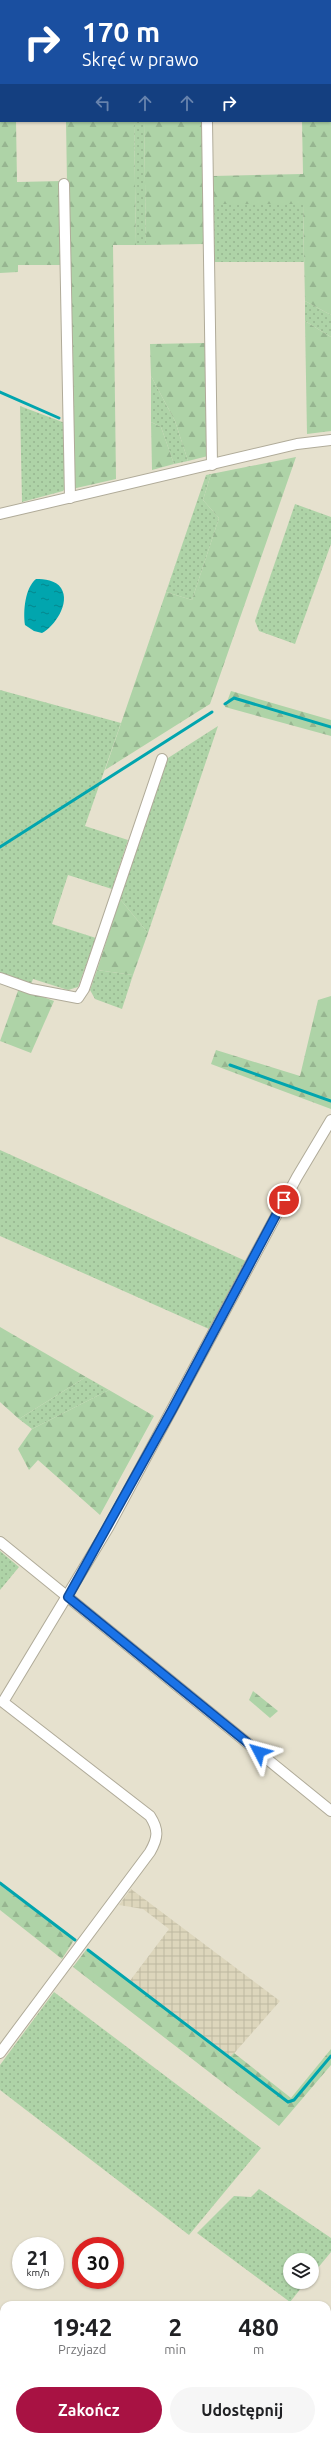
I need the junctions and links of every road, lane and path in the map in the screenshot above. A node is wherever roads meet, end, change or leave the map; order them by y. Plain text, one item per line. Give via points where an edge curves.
1 (207, 122) edge
2 (64, 184) dead end
3 (331, 440) edge
4 (212, 465) junction
5 (70, 498) junction
6 (0, 514) edge
7 (162, 759) dead end
8 (0, 978) edge
9 (331, 1120) edge
10 (0, 1542) edge
11 (68, 1597) junction
12 (331, 1811) edge
13 (0, 2053) edge

1 - 4 street
2 - 5 street
3 - 4 street via 297,444
4 - 5 street
5 - 6 street
7 - 8 street via 84,989 78,998 32,989
9 - 11 street via 296,1177 172,1410
10 - 11 street
11 - 12 street
11 - 13 street via 3,1702 150,1816 156,1825 157,1837 150,1852

